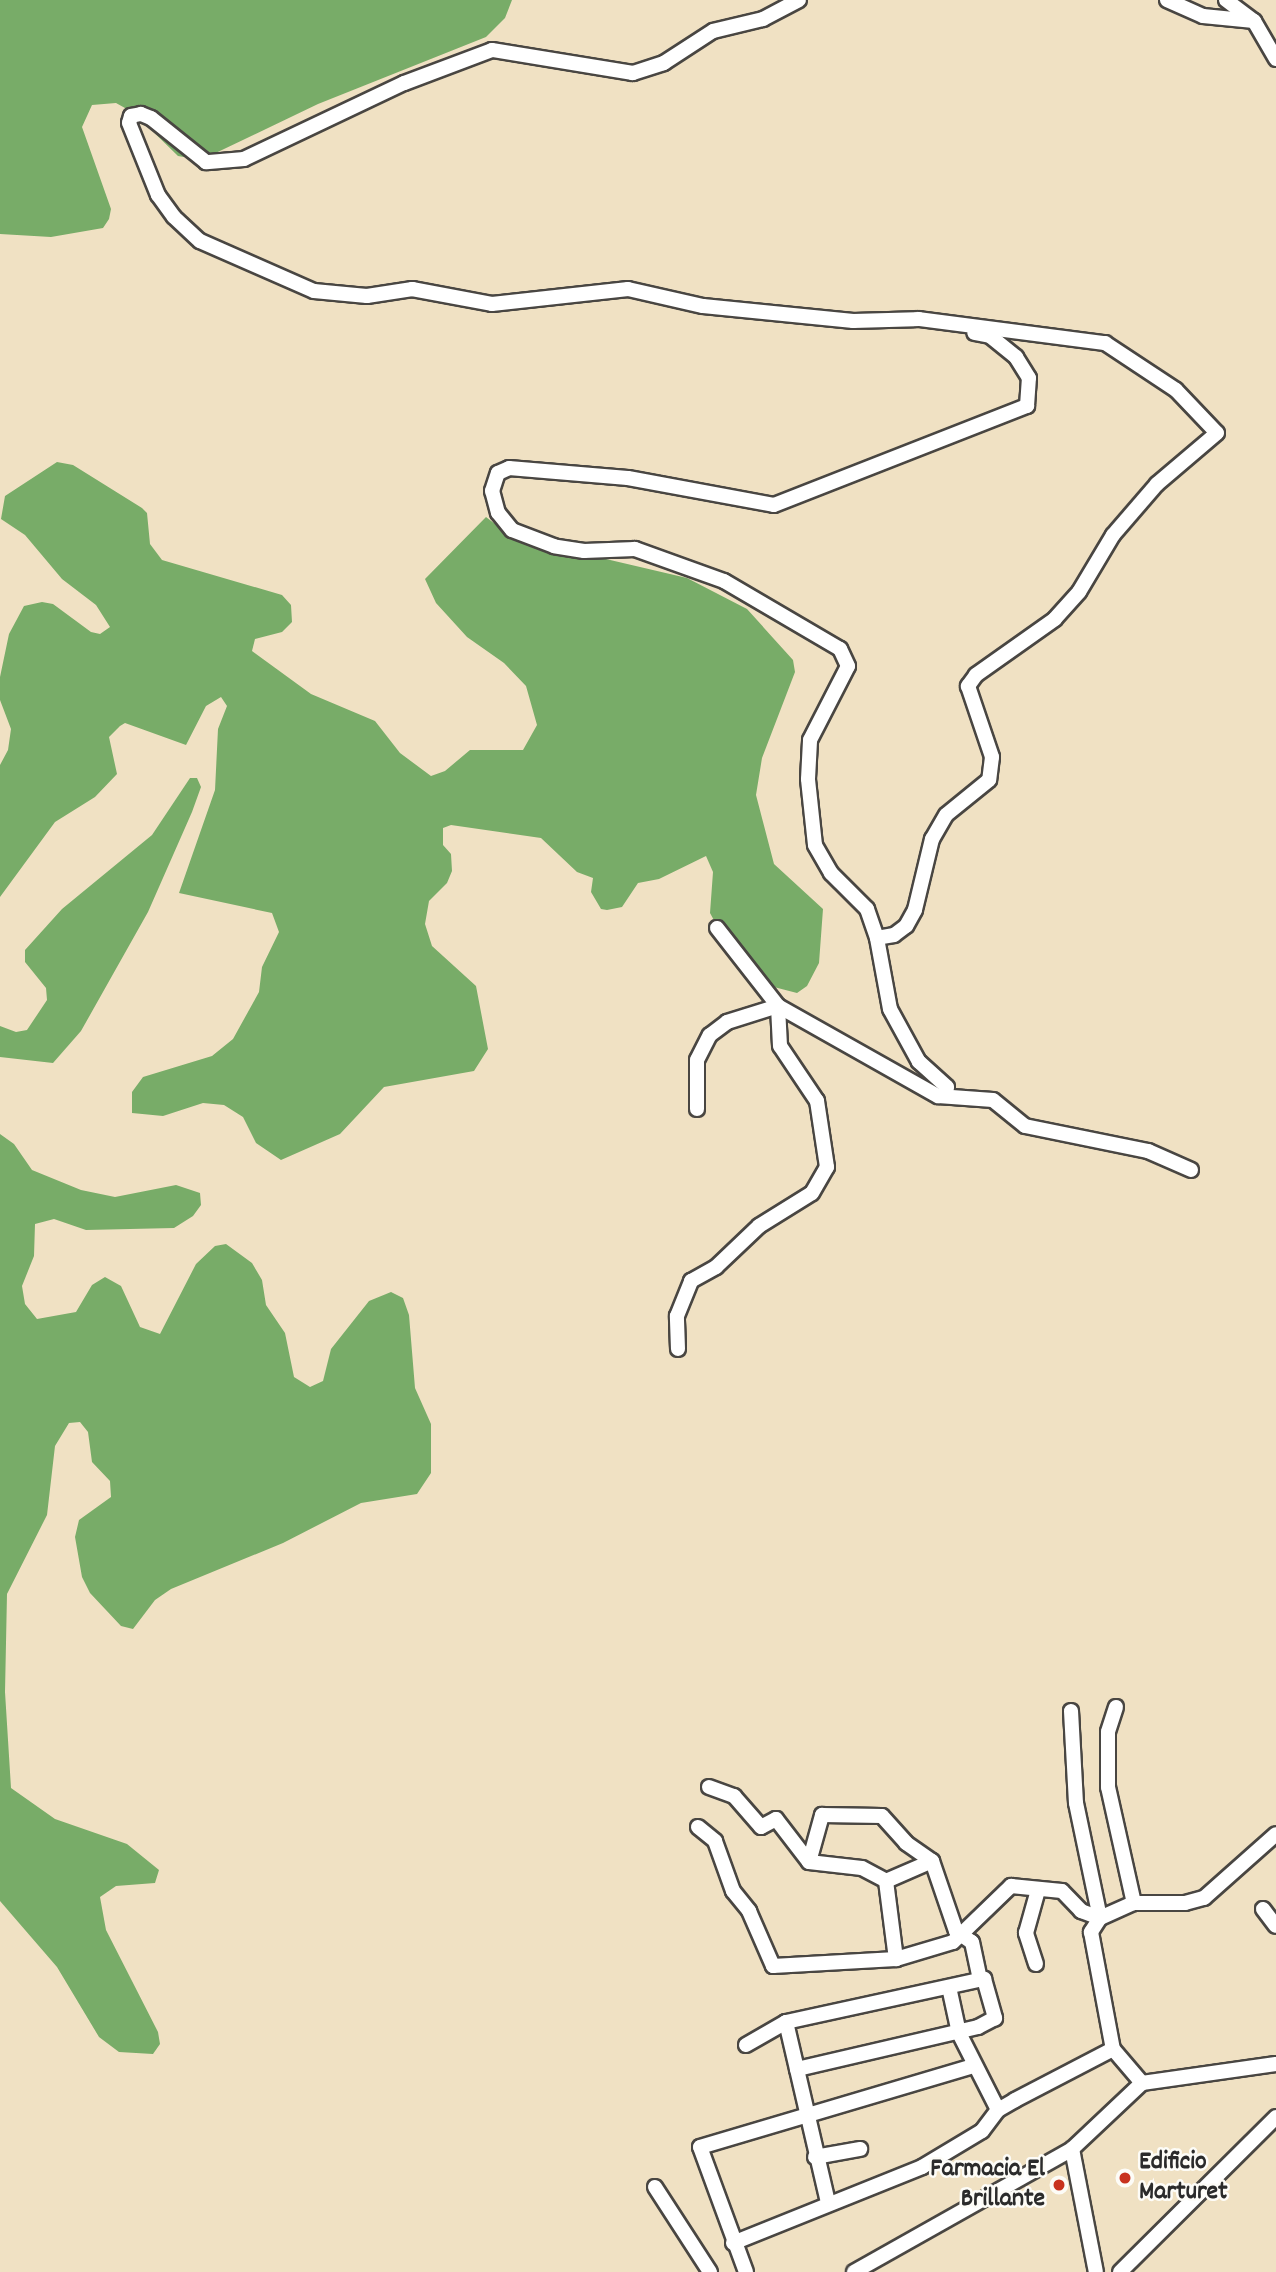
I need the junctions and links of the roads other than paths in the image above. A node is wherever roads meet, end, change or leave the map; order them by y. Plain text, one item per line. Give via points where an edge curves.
1 (799, 0) edge
2 (1167, 0) edge
3 (1226, 0) edge
4 (1254, 21) junction
5 (1276, 59) edge
6 (919, 319) junction
7 (717, 928) dead end
8 (877, 938) junction
9 (778, 1006) junction
10 (945, 1094) junction
11 (697, 1109) dead end
12 (1191, 1170) dead end
13 (678, 1349) dead end
14 (1116, 1707) dead end
15 (1071, 1711) dead end
16 (709, 1787) dead end
17 (698, 1827) dead end
18 (1276, 1834) edge
19 (932, 1861) junction
20 (809, 1862) junction
21 (886, 1881) junction
22 (1038, 1891) junction
23 (1134, 1903) junction
24 (1263, 1909) dead end
25 (1100, 1918) junction
26 (1276, 1926) edge
27 (962, 1938) junction
28 (896, 1959) junction
29 (1036, 1964) dead end
30 (980, 1980) junction
31 (949, 1987) junction
32 (786, 2022) junction
33 (959, 2033) junction
34 (746, 2045) dead end
35 (1114, 2049) junction
36 (1276, 2064) edge
37 (973, 2066) junction
38 (797, 2069) junction
39 (1142, 2083) junction
40 (998, 2110) junction
41 (806, 2116) junction
42 (1276, 2117) edge
43 (860, 2149) dead end
44 (1072, 2149) junction
45 (815, 2157) junction
46 (655, 2187) dead end
47 (828, 2203) junction
48 (733, 2243) junction
49 (710, 2272) edge
50 (746, 2272) edge
51 (854, 2272) edge
52 (1096, 2272) edge
53 (1120, 2272) edge

1 - 6 street via 763,19 713,31 664,63 633,73 492,50 404,83 244,159 206,162 151,118 131,116 129,123 158,195 174,217 200,240 314,291 367,296 412,289 492,304 628,289 703,306 853,321
2 - 4 street via 1203,16
3 - 4 street
4 - 5 street
6 - 8 street via 1105,343 1176,390 1217,433 1157,484 1113,535 1079,592 1055,619 968,686 992,757 989,780 946,815 932,839 915,909 906,926
6 - 8 street via 990,337 1016,357 1029,378 1027,406 774,505 628,478 509,468 498,473 492,491 498,513 512,530 554,546 584,551 635,549 724,581 839,649 848,666 834,701 810,740 809,808 815,845 831,873 859,898
7 - 9 street
8 - 10 street via 890,1009 919,1062 947,1087
9 - 10 street via 938,1096
9 - 11 street via 727,1022 710,1035 697,1060
9 - 13 street via 780,1046 817,1101 827,1167 812,1193 759,1226 716,1267 691,1281 677,1316
10 - 12 street via 993,1100 1026,1126 1148,1151
14 - 23 street via 1108,1732 1108,1787
15 - 25 street via 1076,1803
16 - 20 street via 734,1796 761,1827 776,1819
17 - 28 street via 715,1841 733,1891 749,1910 773,1966
18 - 23 street via 1204,1898
19 - 20 street via 906,1843 882,1816 830,1813 822,1815
19 - 21 street
19 - 27 street
20 - 21 street via 862,1868
21 - 28 street
22 - 25 street via 1062,1891 1081,1911
22 - 27 street via 1012,1886
22 - 29 street via 1026,1933
23 - 25 street
24 - 26 street
25 - 35 street via 1091,1932
27 - 28 street
27 - 30 street via 972,1942
30 - 31 street
30 - 33 street via 984,1979 995,2018
31 - 32 street
31 - 33 street
32 - 34 street
32 - 38 street
33 - 37 street
33 - 38 street
35 - 39 street
35 - 40 street
36 - 39 street
37 - 40 street
37 - 41 street
38 - 41 street
39 - 44 street
40 - 47 street via 982,2130 922,2167
41 - 45 street
41 - 48 street via 701,2147
42 - 53 street
43 - 45 street
44 - 51 street
44 - 52 street
45 - 47 street
46 - 49 street
47 - 48 street
48 - 50 street

